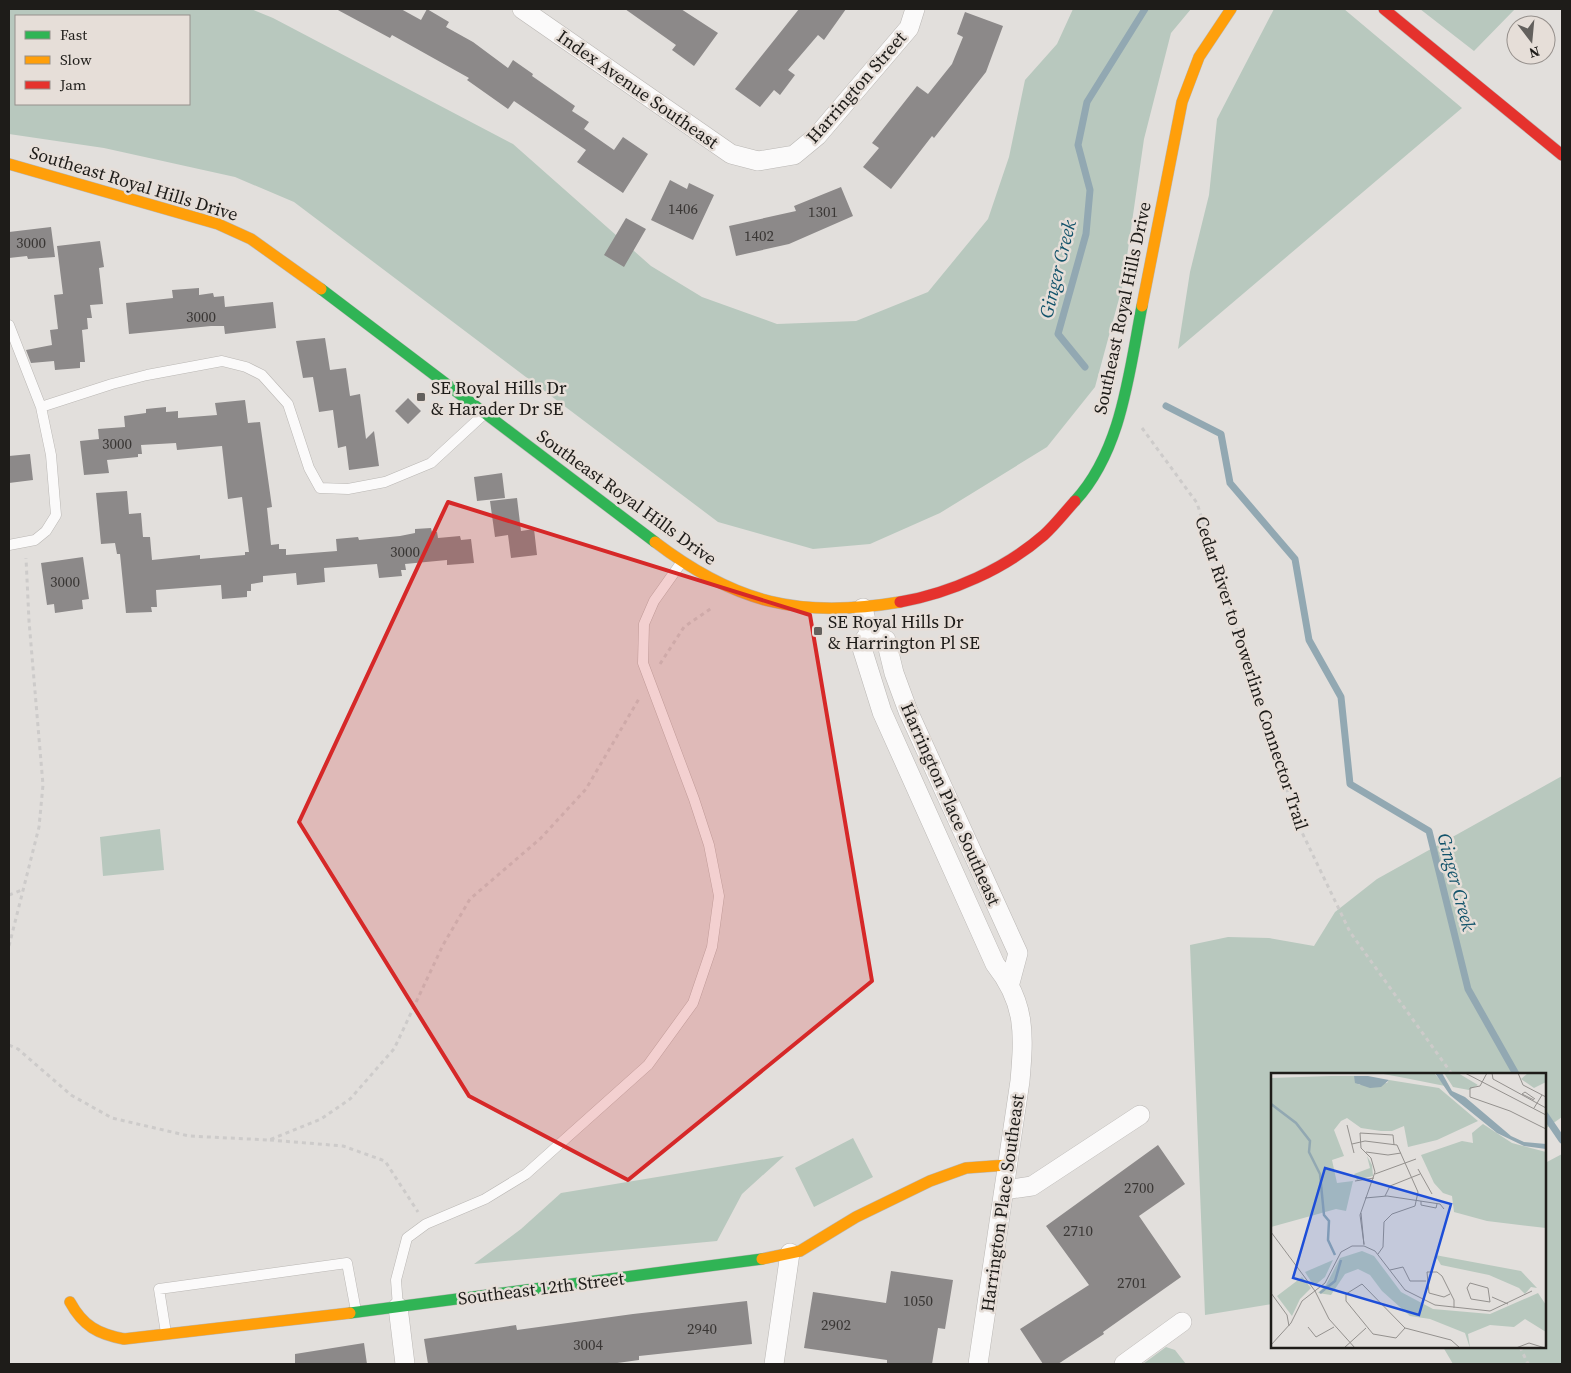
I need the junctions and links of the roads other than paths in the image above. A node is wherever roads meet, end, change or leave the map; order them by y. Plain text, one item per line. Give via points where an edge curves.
1 (522, 9) edge
2 (915, 9) edge
3 (1231, 9) edge
4 (1384, 9) edge
5 (1562, 154) edge
6 (758, 161) joint
7 (9, 164) edge
8 (9, 325) edge
9 (41, 407) junction
10 (483, 414) junction
11 (9, 545) edge
12 (681, 562) junction
13 (862, 608) junction
14 (869, 633) junction
15 (1010, 983) junction
16 (1140, 1115) dead end
17 (1007, 1165) junction
18 (1004, 1190) junction
19 (790, 1253) junction
20 (70, 1302) dead end
21 (398, 1307) junction
22 (356, 1312) junction
23 (1182, 1322) dead end
24 (166, 1334) junction
25 (405, 1364) edge
26 (774, 1364) edge
27 (978, 1364) edge
28 (1124, 1364) edge

1 - 6 street, Index Avenue Southeast via 730,154
2 - 6 street, Harrington Street via 908,28 817,136 794,155
3 - 13 street, Southeast Royal Hills Drive via 1199,57 1182,102 1122,405 1104,459 1078,498 1044,535 1005,562 958,586 909,600
4 - 5 street
7 - 10 street, Southeast Royal Hills Drive via 218,224 251,239 360,316
8 - 9 lane
9 - 10 lane via 147,375 222,361 246,367 262,375 288,404 309,468 320,488 348,489 385,482 431,463
9 - 11 lane via 56,515 46,531 35,540
10 - 12 street, Southeast Royal Hills Drive
12 - 13 street, Southeast Royal Hills Drive via 729,589 769,601 812,609
12 - 21 lane via 654,601 644,624 643,663 697,808 709,845 719,896 712,947 693,1003 648,1065 526,1174 486,1199 426,1224 407,1238 396,1280
13 - 14 street, Harrington Place Southeast
14 - 15 street, Harrington Place Southeast via 862,645 882,712 994,964
14 - 15 street, Harrington Place Southeast via 886,640 894,674 908,710 1018,954
15 - 17 street, Harrington Place Southeast via 1019,1011 1023,1044
16 - 18 street via 1032,1186
17 - 18 street, Harrington Place Southeast
17 - 19 street, Southeast 12th Street via 966,1168 930,1181 856,1217 800,1251
18 - 27 street, Harrington Place Southeast
19 - 21 street, Southeast 12th Street
19 - 26 street
20 - 24 street, Southeast 12th Street via 80,1320 101,1335 124,1340
21 - 22 street, Southeast 12th Street
21 - 25 street
22 - 24 street, Southeast 12th Street
22 - 24 lane via 347,1263 159,1289
23 - 28 street

